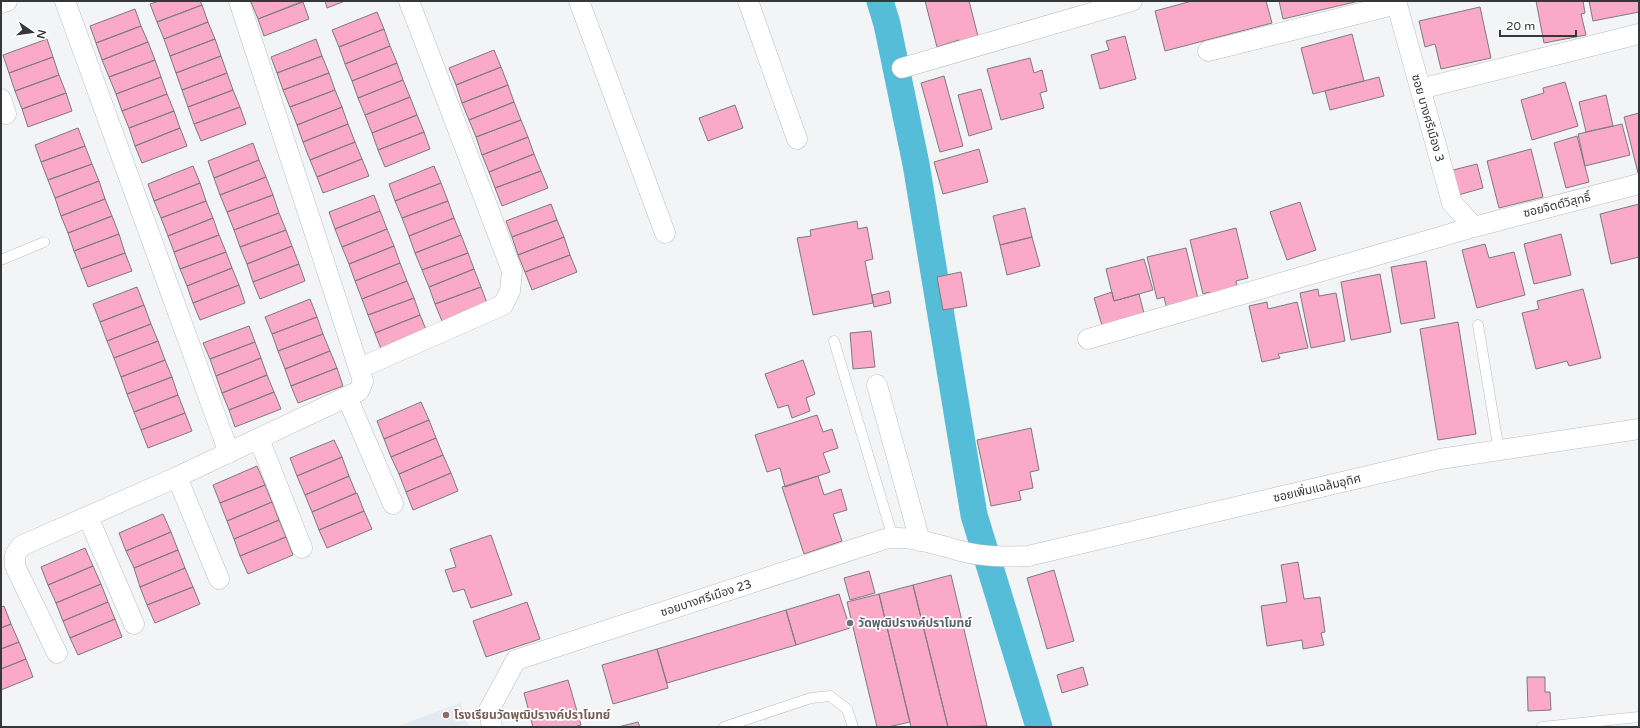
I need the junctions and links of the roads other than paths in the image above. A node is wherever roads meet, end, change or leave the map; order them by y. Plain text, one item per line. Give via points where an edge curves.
1 (7, 1) edge
2 (65, 1) edge
3 (239, 1) edge
4 (409, 1) edge
5 (579, 1) edge
6 (748, 1) edge
7 (1132, 1) edge
8 (1396, 2) edge
9 (1, 3) edge
10 (1639, 34) edge
11 (1208, 51) dead end
12 (902, 68) dead end
13 (1420, 89) junction
14 (797, 139) dead end
15 (1639, 184) edge
16 (1474, 227) junction
17 (665, 232) dead end
18 (44, 242) dead end
19 (1, 260) edge
20 (1478, 325) dead end
21 (1088, 340) dead end
22 (834, 341) dead end
23 (360, 368) junction
24 (877, 385) dead end
25 (347, 396) junction
26 (1639, 429) edge
27 (259, 439) junction
28 (1499, 451) junction
29 (230, 453) junction
30 (177, 477) junction
31 (393, 504) dead end
32 (88, 517) junction
33 (893, 538) junction
34 (920, 541) junction
35 (302, 548) dead end
36 (969, 553) joint
37 (219, 579) dead end
38 (134, 624) dead end
39 (57, 653) dead end
40 (1639, 717) edge
41 (492, 727) edge
42 (724, 727) edge
43 (853, 727) edge
44 (1542, 727) edge

1 - 9 street
2 - 29 street
3 - 23 street
4 - 23 street via 512,271 510,291 503,305
5 - 17 street
6 - 14 street
7 - 12 street
8 - 11 street
8 - 13 street, ซอย บางศรีเมือง 3
10 - 13 street
13 - 16 street, ซอย บางศรีเมือง 3 via 1452,203
15 - 16 street, ซอยจิตต์วิสุทธิ์
16 - 21 street, ซอยจิตต์วิสุทธิ์
18 - 19 lane
20 - 28 lane
22 - 33 lane
23 - 25 street via 363,381 359,391
24 - 34 street
25 - 27 street
25 - 31 street
26 - 28 street, ซอยเพิ่มแฉล้มอุทิศ
27 - 29 street
27 - 35 street
28 - 36 street, ซอยเพิ่มแฉล้มอุทิศ via 1440,459 1028,556 998,557
29 - 30 street
30 - 32 street
30 - 37 street
32 - 38 street
32 - 39 street via 21,546 14,555 15,566
33 - 34 street, ซอยบางศรีเมือง 23
33 - 41 street, ซอยบางศรีเมือง 23 via 516,660 489,710
34 - 36 street, ซอยบางศรีเมือง 23
40 - 44 lane
42 - 43 lane via 811,698 830,696 847,709

